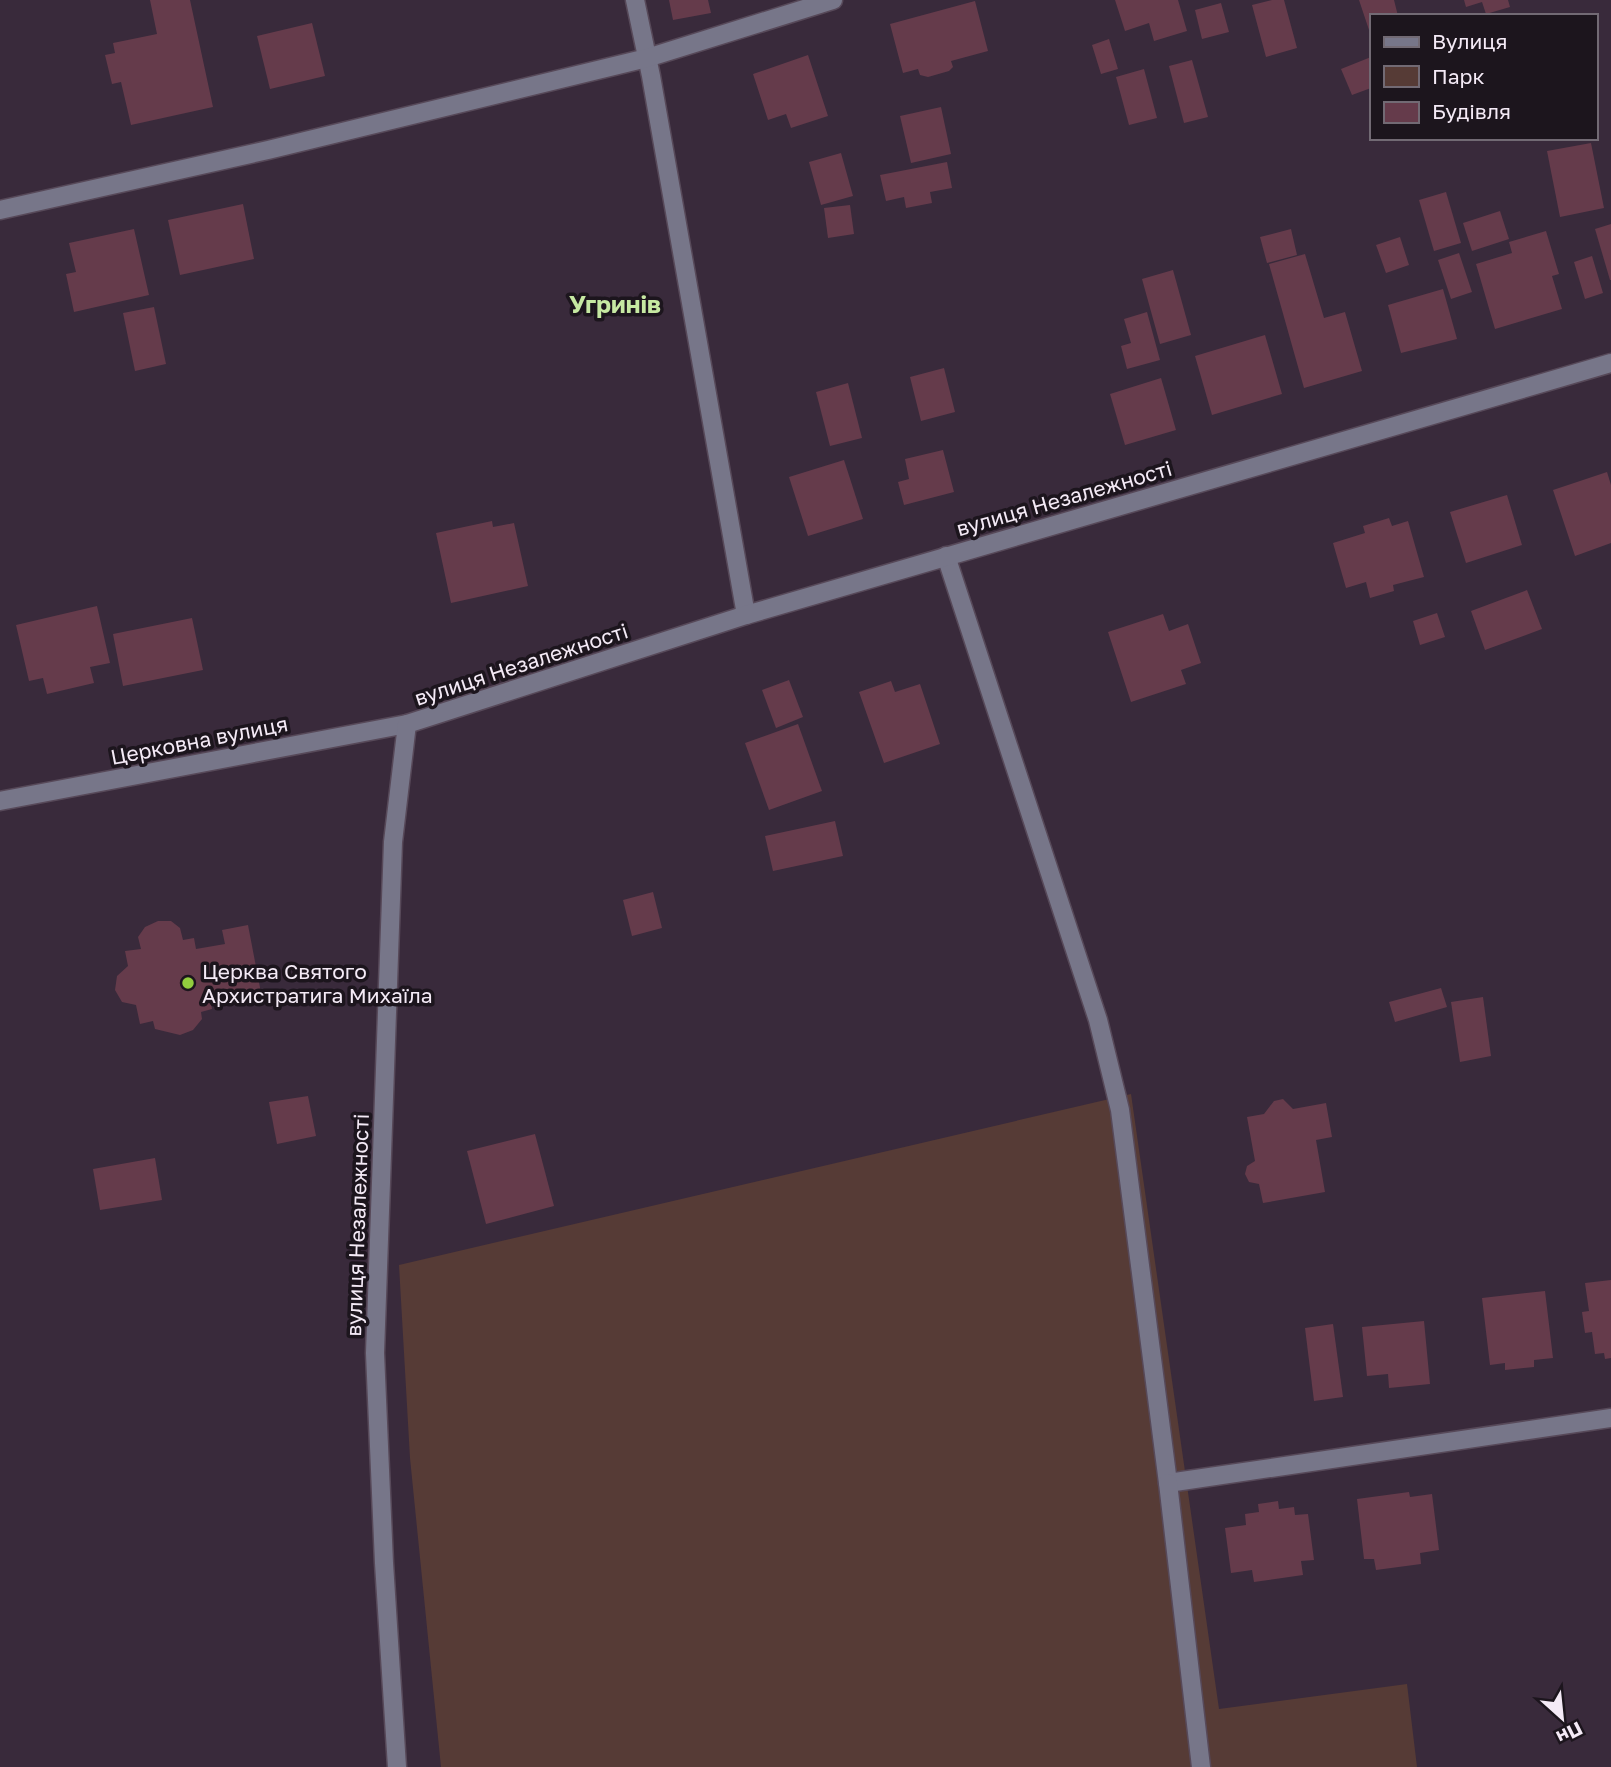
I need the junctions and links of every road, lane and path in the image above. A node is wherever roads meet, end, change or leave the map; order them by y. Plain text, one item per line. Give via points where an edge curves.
1 (635, 0) edge
2 (834, 0) edge
3 (647, 58) junction
4 (0, 210) edge
5 (1611, 363) edge
6 (946, 556) junction
7 (746, 615) junction
8 (407, 724) junction
9 (0, 801) edge
10 (1611, 1418) edge
11 (1168, 1483) junction
12 (397, 1767) edge
13 (1201, 1767) edge

1 - 3 street
2 - 3 street
3 - 4 street
3 - 7 street
5 - 6 street, вулиця Незалежності
6 - 7 street, вулиця Незалежності
6 - 11 street via 1098,1020 1121,1110
7 - 8 street, вулиця Незалежності
8 - 9 street, Церковна вулиця
8 - 12 street, вулиця Незалежності via 393,842 375,1353
10 - 11 street
11 - 13 street

